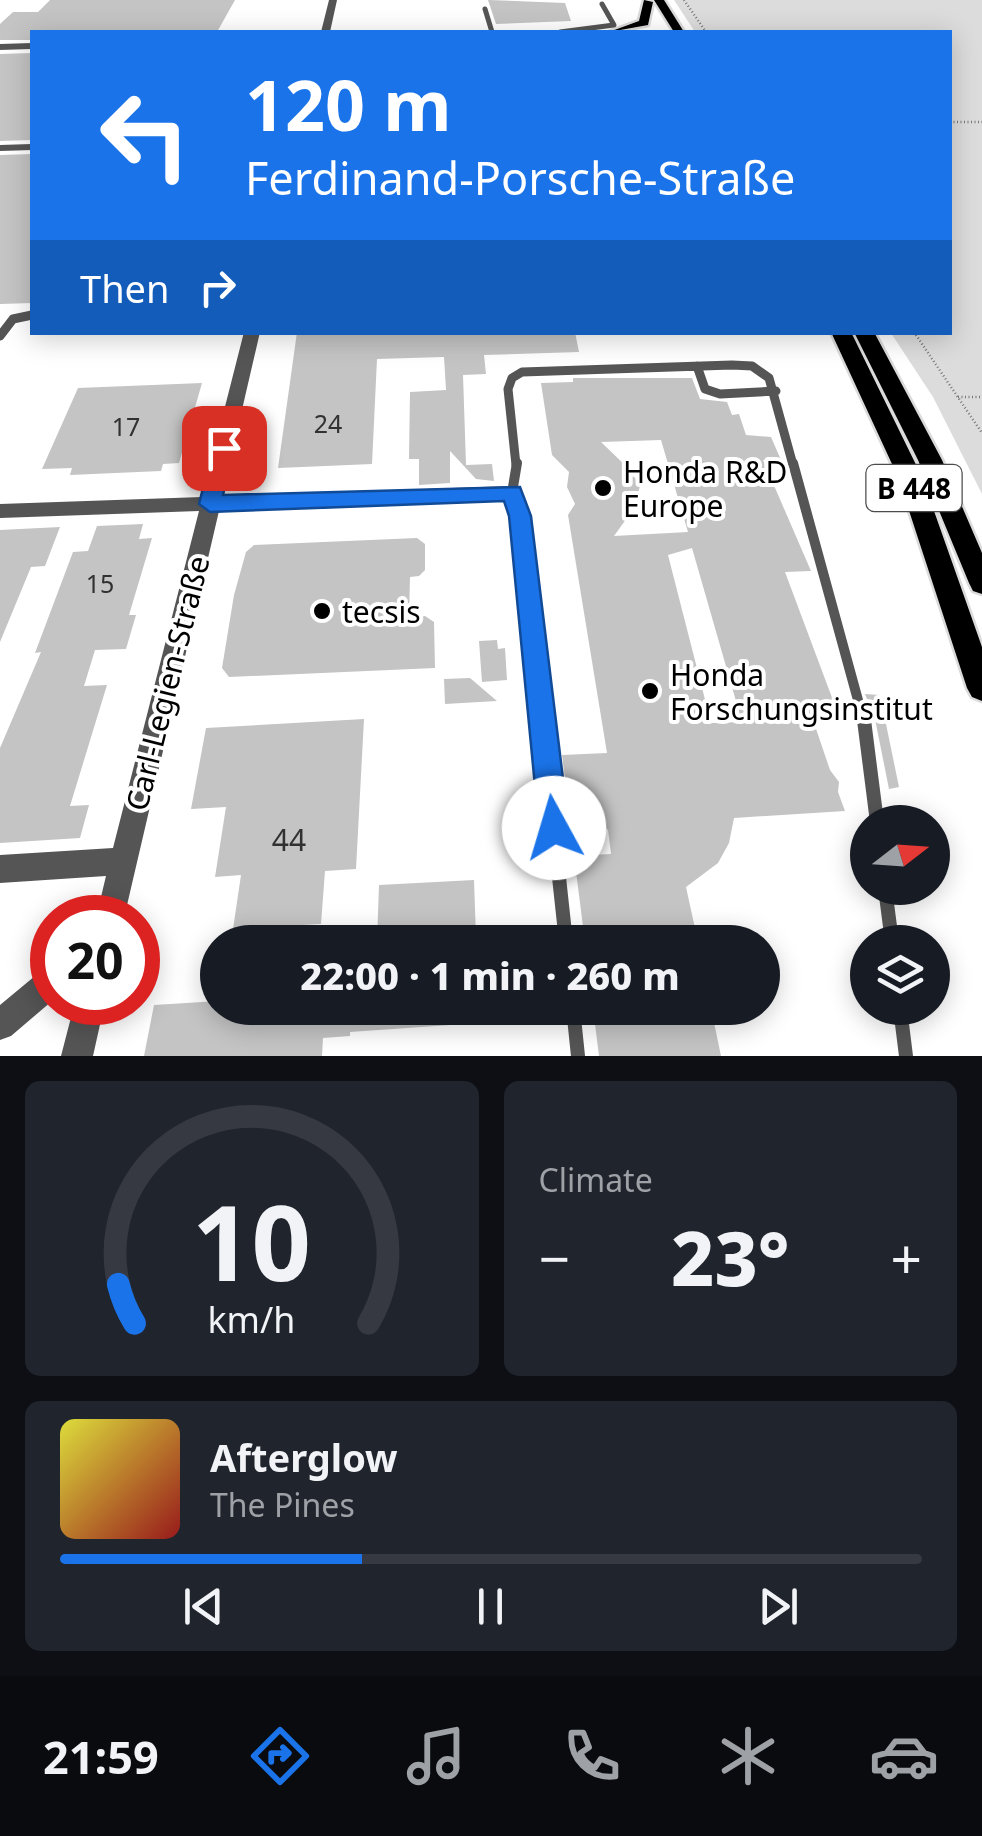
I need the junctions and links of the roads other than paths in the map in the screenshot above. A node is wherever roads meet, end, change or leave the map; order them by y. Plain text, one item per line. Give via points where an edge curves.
1 (333, 0) edge
2 (651, 1) edge
3 (602, 4) dead end
4 (486, 9) dead end
5 (325, 30) edge
6 (491, 30) edge
7 (575, 30) edge
8 (621, 30) edge
9 (665, 30) edge
10 (677, 30) edge
11 (30, 46) edge
12 (0, 47) edge
13 (30, 147) edge
14 (0, 148) edge
15 (30, 316) edge
16 (251, 335) edge
17 (842, 335) edge
18 (866, 335) edge
19 (0, 336) edge
20 (697, 366) junction
21 (776, 391) junction
22 (512, 493) junction
23 (210, 504) junction
24 (0, 511) edge
25 (982, 583) edge
26 (982, 688) edge
27 (875, 805) edge
28 (123, 862) junction
29 (0, 869) edge
30 (115, 895) edge
31 (564, 925) edge
32 (30, 1000) edge
33 (0, 1024) edge
34 (84, 1025) edge
35 (575, 1025) edge
36 (902, 1025) edge
37 (77, 1056) edge
38 (578, 1056) edge
39 (906, 1056) edge

1 - 5 street
2 - 8 main road via 644,23
2 - 9 main road
2 - 10 main road
3 - 7 lane via 614,25
4 - 6 lane
11 - 12 street
13 - 14 lane
15 - 19 lane via 13,320
16 - 23 street, Carl-Legien-Straße
17 - 26 main road, B 448 via 910,477
18 - 25 main road, B 448 via 930,460
20 - 21 lane via 752,366
20 - 21 lane via 714,393
20 - 22 lane via 516,375 508,388 516,462
21 - 27 lane via 864,719
22 - 23 street
22 - 31 lane via 520,516
23 - 24 street
23 - 28 street, Carl-Legien-Straße
28 - 29 street
28 - 30 street, Carl-Legien-Straße
32 - 33 street
34 - 37 street
35 - 38 lane
36 - 39 lane

